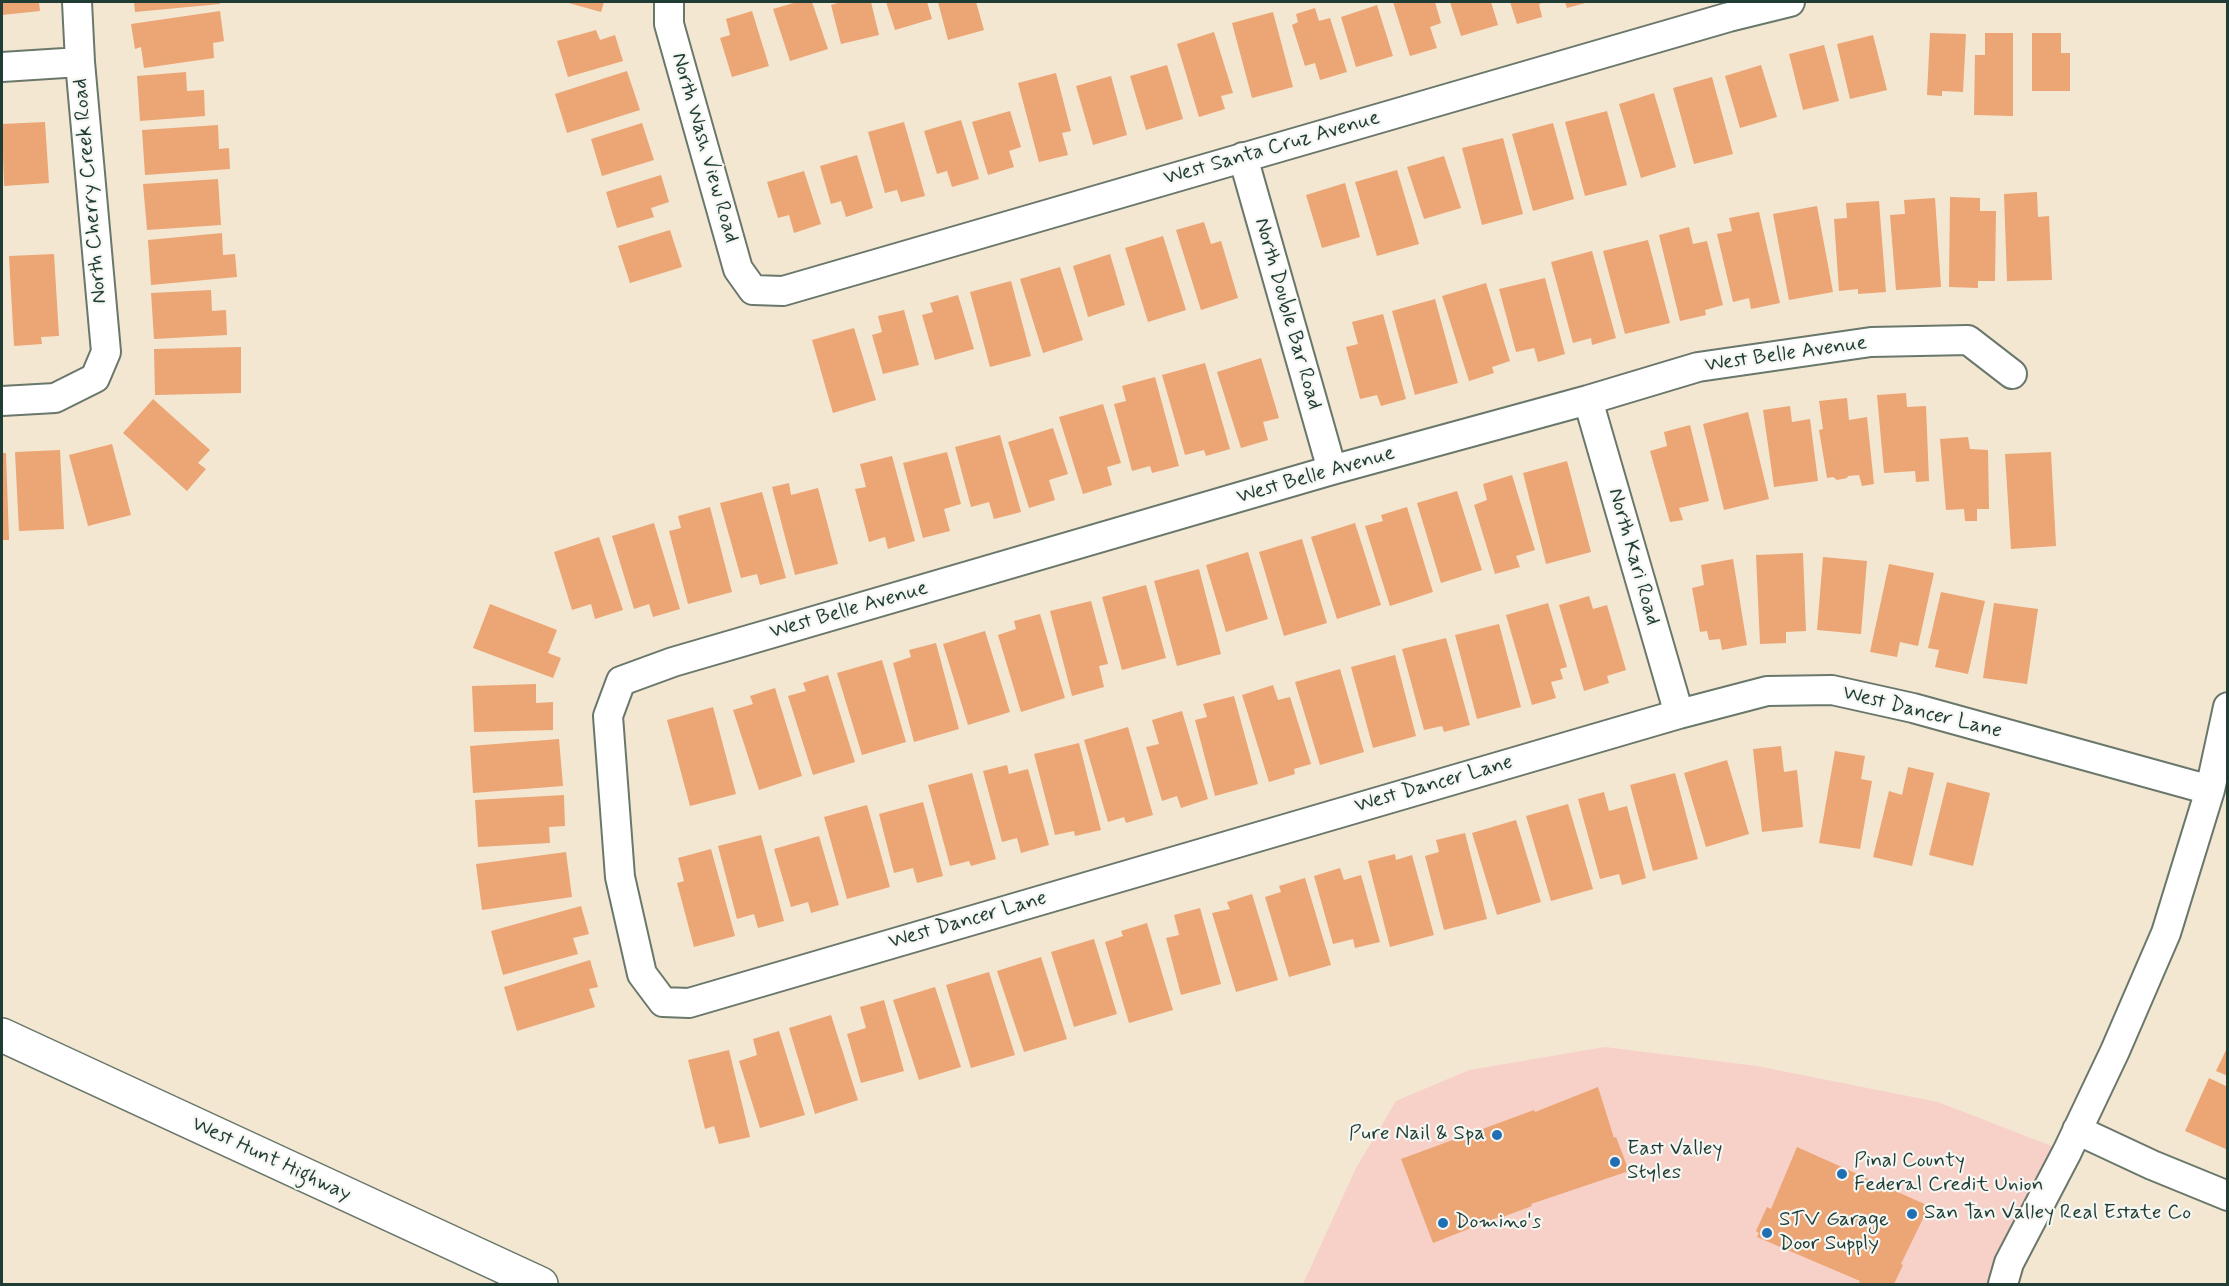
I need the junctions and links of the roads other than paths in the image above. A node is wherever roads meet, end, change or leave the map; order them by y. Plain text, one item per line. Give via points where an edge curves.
1 (77, 2) edge
2 (669, 2) edge
3 (1790, 2) edge
4 (80, 62) junction
5 (2, 67) edge
6 (1243, 157) junction
7 (753, 290) joint
8 (2012, 374) dead end
9 (1588, 400) junction
10 (2, 401) edge
11 (1332, 470) junction
12 (2228, 707) edge
13 (1679, 714) junction
14 (2210, 790) junction
15 (663, 1002) joint
16 (2, 1035) edge
17 (2077, 1130) junction
18 (2228, 1196) edge
19 (2006, 1274) edge
20 (541, 1284) edge
21 (1984, 1284) edge

1 - 4 street, North Cherry Creek Road
2 - 7 street, North Wash View Road via 669,24 738,269
3 - 6 street, West Santa Cruz Avenue
4 - 5 street
4 - 10 street, North Cherry Creek Road via 106,351 95,378 55,398
6 - 7 street, West Santa Cruz Avenue via 783,291
6 - 11 street, North Double Bar Road
8 - 9 street, West Belle Avenue via 1968,340 1871,342 1698,367
9 - 11 street, West Belle Avenue
9 - 13 street, North Kari Road
11 - 15 street, West Belle Avenue via 673,662 621,681 608,716 620,877 642,974
12 - 14 street
13 - 14 street, West Dancer Lane via 1767,691 1832,690 1913,708
13 - 15 street, West Dancer Lane via 689,1003
14 - 17 street via 2166,933
16 - 20 main road, West Hunt Highway
17 - 18 street
17 - 19 street
19 - 21 street

